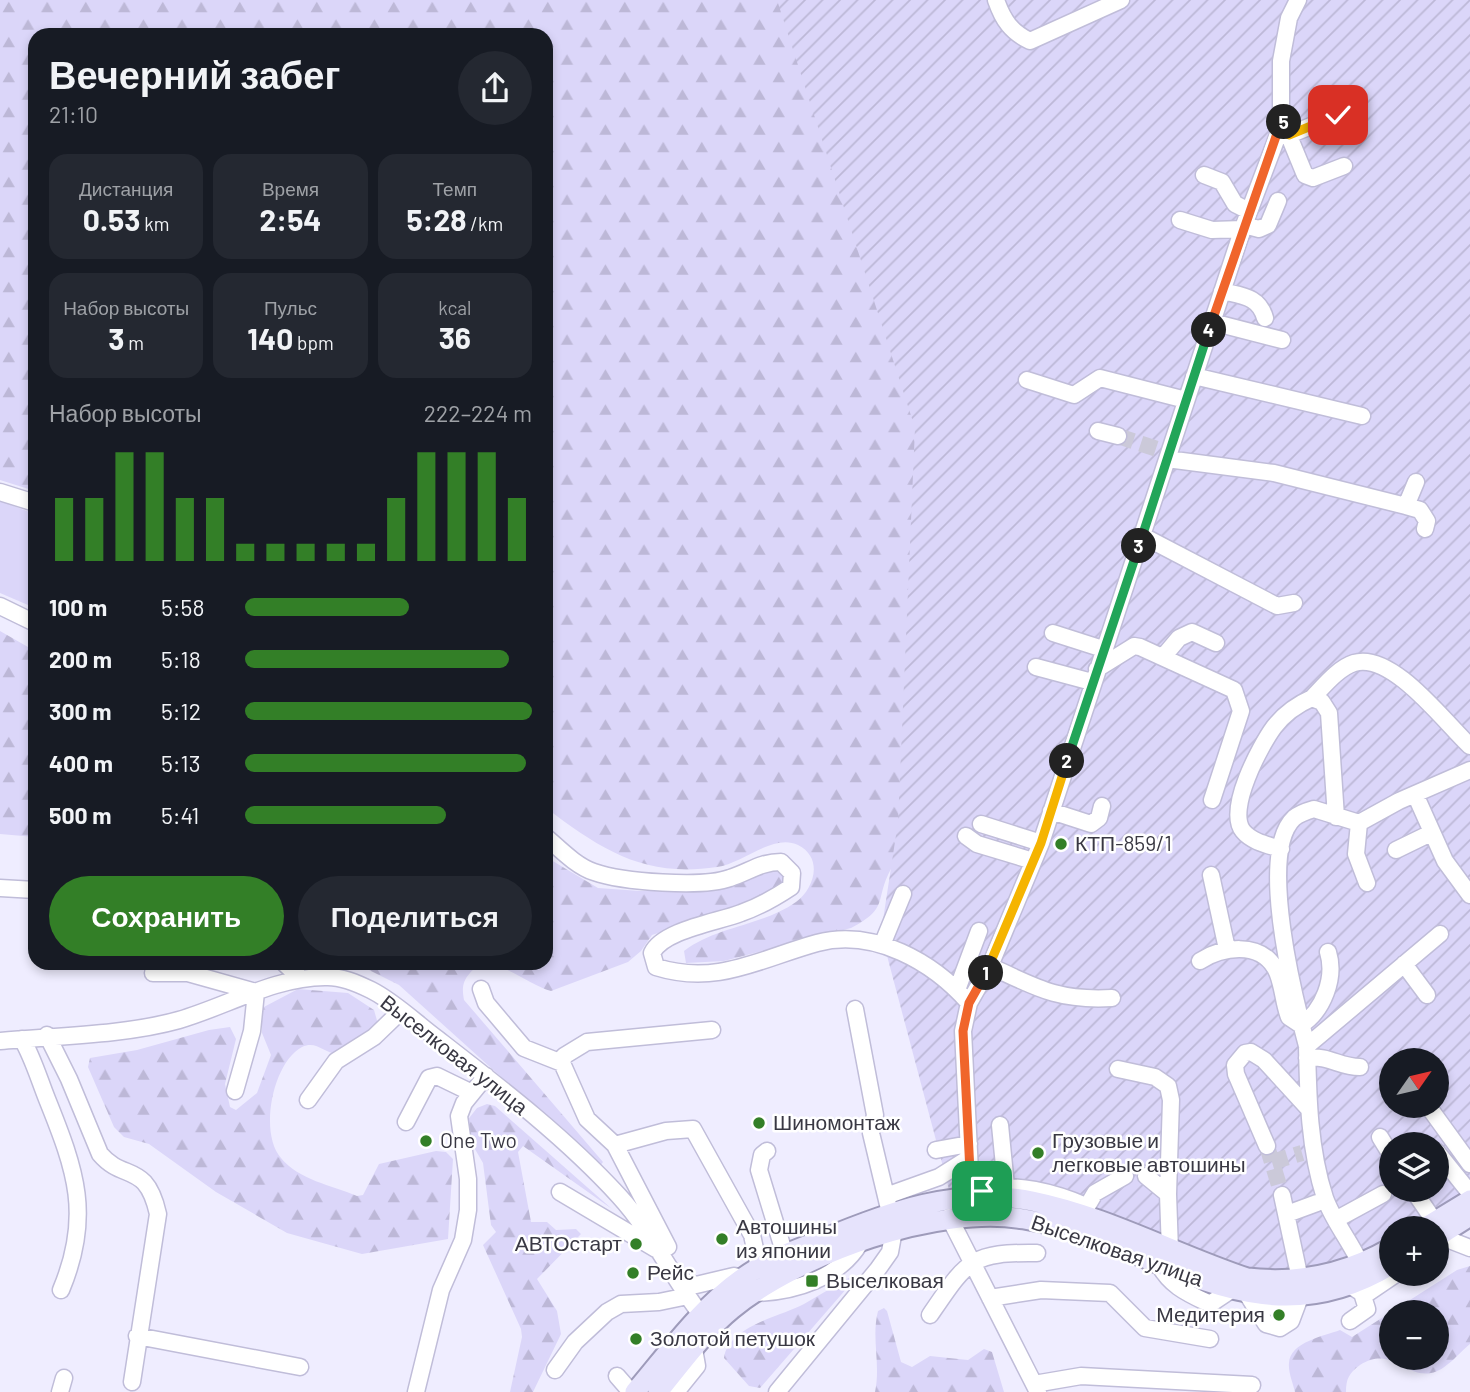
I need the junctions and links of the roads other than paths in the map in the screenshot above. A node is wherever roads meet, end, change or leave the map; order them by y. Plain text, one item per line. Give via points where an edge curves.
1 (996, 0) edge
2 (1121, 0) edge
3 (1298, 0) edge
4 (1338, 115) dead end
5 (1282, 119) junction
6 (1289, 135) junction
7 (1345, 166) dead end
8 (1204, 175) dead end
9 (1278, 201) dead end
10 (1180, 220) dead end
11 (1245, 221) junction
12 (1222, 291) junction
13 (1265, 318) dead end
14 (1212, 323) junction
15 (1282, 340) dead end
16 (1194, 376) junction
17 (1027, 380) dead end
18 (1186, 400) junction
19 (1362, 416) dead end
20 (1098, 431) dead end
21 (1118, 436) tunnel mouth
22 (1167, 454) junction
23 (1416, 482) dead end
24 (0, 492) edge
25 (28, 501) edge
26 (1406, 506) junction
27 (1425, 528) dead end
28 (1143, 536) junction
29 (1294, 603) dead end
30 (0, 606) edge
31 (28, 620) edge
32 (1053, 634) dead end
33 (1216, 643) dead end
34 (1103, 649) junction
35 (1163, 657) junction
36 (1037, 667) dead end
37 (1094, 676) junction
38 (1312, 698) junction
39 (1470, 746) edge
40 (1470, 770) edge
41 (1415, 794) junction
42 (1212, 800) dead end
43 (1102, 806) dead end
44 (1051, 811) junction
45 (1336, 817) junction
46 (1359, 823) junction
47 (981, 824) dead end
48 (1432, 833) junction
49 (966, 836) dead end
50 (553, 842) edge
51 (1041, 843) junction
52 (1282, 849) junction
53 (1396, 850) dead end
54 (1033, 861) junction
55 (1211, 875) dead end
56 (1367, 883) dead end
57 (0, 888) edge
58 (28, 890) edge
59 (903, 894) dead end
60 (1470, 895) edge
61 (979, 931) dead end
62 (1440, 934) dead end
63 (882, 944) junction
64 (1227, 950) junction
65 (1328, 952) dead end
66 (1199, 961) dead end
67 (1404, 964) junction
68 (990, 966) junction
69 (1374, 967) dead end
70 (292, 970) edge
71 (153, 973) dead end
72 (300, 978) junction
73 (1384, 981) junction
74 (481, 989) dead end
75 (957, 990) junction
76 (256, 992) junction
77 (1427, 995) dead end
78 (1112, 998) dead end
79 (969, 1003) junction
80 (855, 1009) dead end
81 (401, 1011) junction
82 (1301, 1025) junction
83 (712, 1030) dead end
84 (47, 1035) junction
85 (23, 1039) junction
86 (0, 1041) edge
87 (1307, 1052) junction
88 (562, 1063) junction
89 (1360, 1068) dead end
90 (1118, 1069) dead end
91 (486, 1076) junction
92 (235, 1091) dead end
93 (472, 1093) junction
94 (309, 1100) dead end
95 (1308, 1108) junction
96 (1437, 1118) edge
97 (406, 1122) dead end
98 (1000, 1125) dead end
99 (615, 1145) junction
100 (1267, 1146) tunnel mouth
101 (936, 1150) dead end
102 (768, 1151) dead end
103 (969, 1151) junction
104 (1470, 1164) edge
105 (1449, 1167) edge
106 (1125, 1176) dead end
107 (1146, 1176) dead end
108 (1006, 1186) junction
109 (560, 1192) dead end
110 (1470, 1193) edge
111 (984, 1194) junction
112 (1168, 1194) junction
113 (1282, 1195) tunnel mouth
114 (1379, 1196) edge
115 (1470, 1200) edge
116 (1317, 1203) dead end
117 (1084, 1211) junction
118 (890, 1213) junction
119 (1287, 1214) junction
120 (1470, 1216) edge
121 (949, 1217) junction
122 (1449, 1218) edge
123 (1337, 1219) junction
124 (1449, 1224) edge
125 (1449, 1239) edge
126 (1470, 1248) edge
127 (1037, 1253) dead end
128 (785, 1255) junction
129 (1379, 1255) edge
130 (1164, 1257) junction
131 (666, 1259) junction
132 (972, 1261) junction
133 (1361, 1265) junction
134 (759, 1267) junction
135 (1379, 1273) edge
136 (678, 1280) junction
137 (748, 1285) junction
138 (1379, 1286) edge
139 (1357, 1289) junction
140 (61, 1290) dead end
141 (1299, 1293) junction
142 (688, 1296) junction
143 (1244, 1296) junction
144 (990, 1298) junction
145 (930, 1315) dead end
146 (706, 1321) junction
147 (1350, 1321) dead end
148 (136, 1336) junction
149 (1210, 1339) dead end
150 (694, 1349) junction
151 (300, 1367) dead end
152 (555, 1370) dead end
153 (617, 1376) dead end
154 (132, 1382) dead end
155 (1252, 1385) dead end
156 (1036, 1388) edge
157 (416, 1392) edge
158 (633, 1392) edge
159 (658, 1392) edge
160 (676, 1392) edge
161 (777, 1392) edge

1 - 2 street via 1015,33 1030,41
3 - 5 street via 1289,19 1281,61
4 - 6 street
5 - 6 street
5 - 11 street
6 - 7 street via 1305,175 1313,178
8 - 11 street via 1222,181
9 - 11 street via 1268,225 1259,229
10 - 11 street via 1212,230
11 - 12 street
12 - 13 street via 1254,299
12 - 14 street
14 - 15 street
14 - 16 street
16 - 18 street
16 - 19 street
17 - 18 street via 1074,395 1100,378
18 - 22 street
20 - 21 street
22 - 26 street via 1265,471
22 - 28 street
23 - 26 street
24 - 25 street
26 - 27 street via 1420,510 1427,521
28 - 29 street via 1277,606
28 - 34 street
30 - 31 street
32 - 34 street
33 - 35 street via 1192,632 1179,638
34 - 37 street
35 - 37 street via 1134,646
35 - 42 street via 1229,686 1238,698 1241,711
36 - 37 street
37 - 44 street
38 - 39 street via 1354,663 1381,665 1405,680
38 - 45 street via 1322,702 1329,713
38 - 52 street via 1296,705 1274,727 1251,767 1239,802 1239,824 1244,833
40 - 41 street
41 - 46 street
41 - 48 street
43 - 44 street via 1099,818 1091,824
44 - 51 street
45 - 46 street
45 - 52 street via 1314,809 1304,813 1288,827
46 - 56 street via 1356,854
47 - 51 street
48 - 53 street
48 - 60 street via 1445,861
49 - 54 street via 976,844
50 - 63 street via 593,872 629,879 728,879 763,862 781,862 792,873 791,887 769,900 665,938 652,953 656,967 678,974 702,976 818,943 849,939
51 - 54 street
52 - 82 street via 1280,918
54 - 68 street
55 - 64 street
57 - 58 street
59 - 63 street
61 - 75 street
62 - 67 street
63 - 75 street via 918,960
64 - 66 street
64 - 82 street via 1254,951 1276,968 1289,1017
65 - 82 street via 1331,962 1325,992 1315,1016
67 - 73 street
67 - 77 street
68 - 78 street via 1043,992 1066,998
68 - 79 street
69 - 73 street
70 - 72 street
71 - 76 street via 188,973
72 - 76 street, Выселковая улица
72 - 81 street, Выселковая улица via 329,976 348,981 373,991
73 - 87 street
74 - 88 street via 486,1003 524,1048
75 - 79 street
76 - 84 street, Выселковая улица via 147,1027
76 - 92 street
79 - 103 street via 963,1031
80 - 118 street via 875,1115 871,1133
81 - 91 street, Выселковая улица
81 - 94 street via 374,1037 336,1061
82 - 87 street
83 - 88 street via 587,1042 564,1055
84 - 85 street, Выселковая улица
84 - 148 street via 100,1154 139,1176 155,1202 158,1214
85 - 86 street, Выселковая улица
85 - 140 street via 64,1140 79,1198 77,1244
87 - 89 street
87 - 95 street
88 - 99 street via 587,1119
90 - 112 street via 1155,1077 1168,1086
91 - 93 street
91 - 131 street, Выселковая улица via 619,1196
93 - 97 street via 437,1076 429,1078
93 - 157 street via 459,1116 468,1178 463,1240 441,1290
95 - 100 street via 1264,1060 1245,1053 1236,1065 1236,1074
95 - 123 street via 1308,1151
96 - 104 street
98 - 108 street
99 - 131 street via 662,1234 670,1252
99 - 134 street via 693,1129 752,1235
101 - 103 street
102 - 128 street via 762,1155 760,1170
103 - 111 street via 972,1178
103 - 118 street
105 - 110 street
106 - 117 street via 1095,1194
107 - 112 street
108 - 111 street
108 - 117 street via 1069,1198
109 - 131 street
111 - 117 main road, Выселковая улица
111 - 118 main road, Выселковая улица
112 - 130 street
113 - 119 street
114 - 123 street
115 - 122 main road
116 - 119 street
117 - 130 main road, Выселковая улица
118 - 121 main road, Выселковая улица
118 - 128 main road, Выселковая улица
118 - 137 main road, Выселковая улица via 860,1243 778,1278
118 - 161 street via 890,1252
119 - 141 street
120 - 124 main road
121 - 130 main road, Выселковая улица via 1024,1219
121 - 132 street
123 - 133 street
125 - 126 street
127 - 132 street via 995,1252
128 - 134 main road, Выселковая улица
129 - 133 main road, Выселковая улица
130 - 141 main road, Выселковая улица via 1275,1282
130 - 143 main road, Выселковая улица
131 - 136 street, Выселковая улица
132 - 144 street
132 - 145 street
133 - 141 main road, Выселковая улица
134 - 137 main road, Выселковая улица
135 - 139 main road, Выселковая улица
136 - 137 street via 695,1285 734,1276
136 - 142 street, Выселковая улица
137 - 146 main road, Выселковая улица
138 - 139 street via 1368,1293
139 - 141 main road, Выселковая улица
139 - 147 street via 1367,1309
141 - 143 main road, Выселковая улица via 1276,1298
141 - 143 street via 1291,1321 1280,1328 1266,1324
142 - 146 street, Выселковая улица
142 - 152 street via 621,1304 575,1342
144 - 149 street via 1041,1290 1110,1293 1145,1328
144 - 156 street
146 - 150 main road
146 - 158 main road
148 - 151 street
148 - 154 street
150 - 159 main road
150 - 160 street via 697,1366
153 - 158 street
155 - 156 street via 1081,1376

